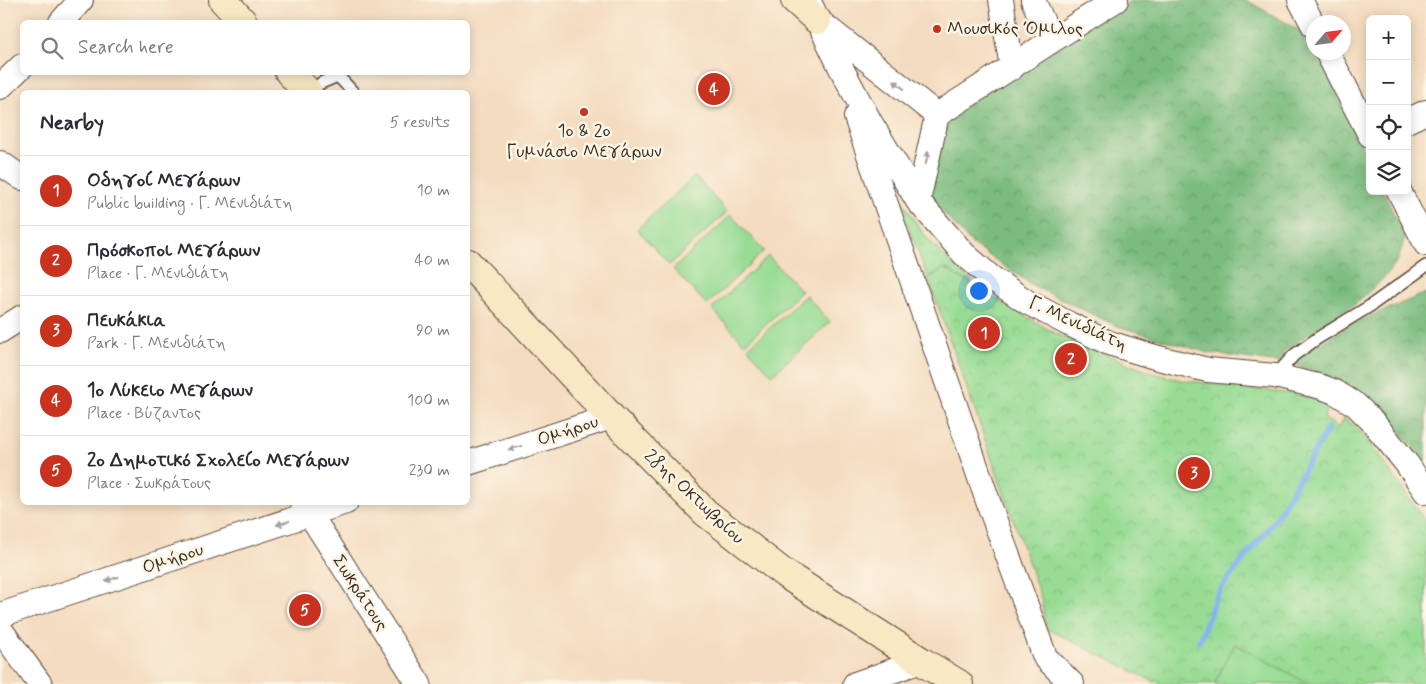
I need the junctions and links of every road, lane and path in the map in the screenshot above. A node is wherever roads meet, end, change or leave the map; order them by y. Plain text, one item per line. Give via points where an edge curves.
1 (81, 0) edge
2 (223, 0) edge
3 (795, 0) edge
4 (1001, 0) edge
5 (1033, 0) edge
6 (1116, 0) edge
7 (1300, 0) edge
8 (813, 10) edge
9 (1308, 15) edge
10 (63, 20) edge
11 (241, 20) edge
12 (1051, 40) junction
13 (1331, 60) edge
14 (840, 66) junction
15 (20, 68) edge
16 (1012, 68) junction
17 (306, 84) edge
18 (0, 87) edge
19 (351, 90) edge
20 (1426, 112) edge
21 (937, 115) junction
22 (1411, 119) edge
23 (1366, 127) edge
24 (0, 163) edge
25 (20, 177) edge
26 (1401, 195) edge
27 (918, 201) junction
28 (1426, 244) edge
29 (470, 265) edge
30 (1426, 266) edge
31 (20, 318) edge
32 (0, 331) edge
33 (1275, 376) junction
34 (611, 417) junction
35 (470, 462) edge
36 (1426, 492) edge
37 (326, 505) edge
38 (306, 508) edge
39 (0, 615) edge
40 (0, 628) edge
41 (921, 662) junction
42 (40, 684) edge
43 (419, 684) edge
44 (855, 684) edge
45 (959, 684) edge
46 (1072, 684) edge

1 - 10 street
2 - 11 street
3 - 8 street
4 - 16 street
5 - 12 street
6 - 12 street
7 - 9 street
8 - 14 street, Γ. Μενιδιάτη
21 -> 8 street
12 - 16 street
13 - 23 street
14 - 27 street, Γ. Μενιδιάτη
14 - 46 street via 872,167 1045,657
15 - 18 street
16 - 21 street
17 - 19 lane via 338,76
20 - 22 street
27 -> 21 street
24 - 25 street
26 - 28 street
27 - 33 street, Γ. Μενιδιάτη via 964,254 993,279 1069,324 1109,342 1167,360 1208,370
29 - 34 street, 28ης Οκτωβρίου
30 - 33 lane via 1294,355
31 - 32 street
33 - 36 street, Γ. Μενιδιάτη via 1322,387 1356,405 1407,464
34 -> 35 street, Ομήρου
34 - 41 street, 28ης Οκτωβρίου via 706,513 748,547
37 - 38 street, Ομήρου
38 -> 39 street, Ομήρου
38 - 43 street, Σωκράτους
40 - 42 street
41 - 44 street
41 - 45 street, 28ης Οκτωβρίου

